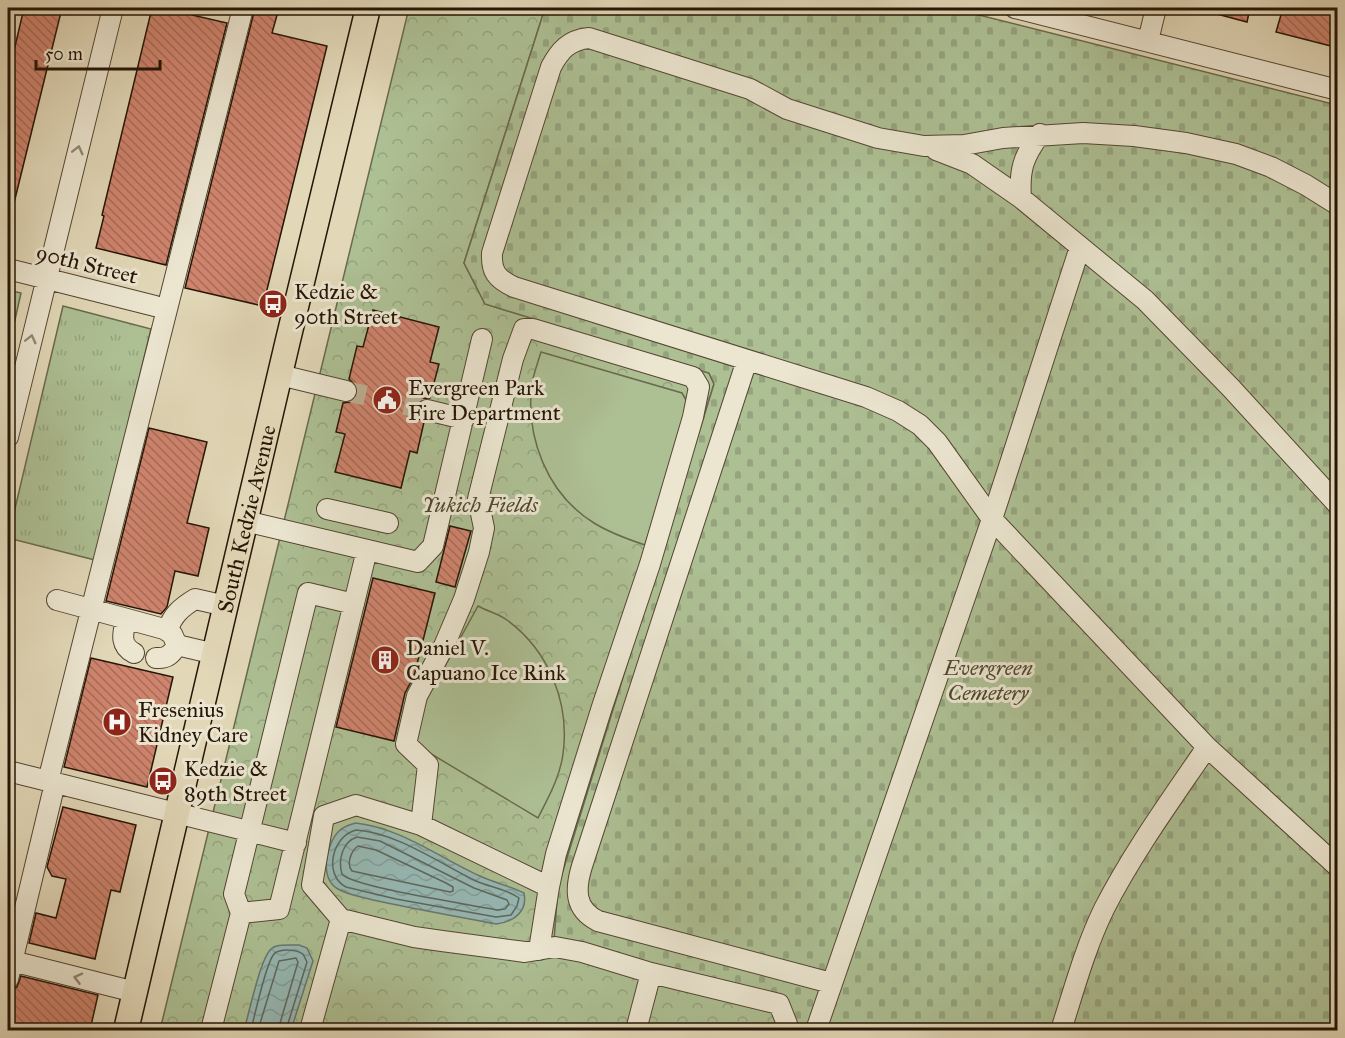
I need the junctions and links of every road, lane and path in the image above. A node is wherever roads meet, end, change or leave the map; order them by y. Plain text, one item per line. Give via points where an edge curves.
1 (113, 8) edge
2 (243, 8) edge
3 (368, 8) edge
4 (1156, 8) edge
5 (1024, 9) edge
6 (1148, 41) junction
7 (1338, 90) edge
8 (1040, 134) junction
9 (924, 146) junction
10 (1021, 198) junction
11 (1338, 205) edge
12 (1080, 247) junction
13 (8, 269) edge
14 (46, 279) junction
15 (155, 306) dead end
16 (482, 339) dead end
17 (747, 360) junction
18 (280, 375) junction
19 (346, 391) tunnel mouth
20 (427, 410) tunnel mouth
21 (464, 419) junction
22 (8, 437) edge
23 (1338, 505) edge
24 (327, 509) dead end
25 (359, 516) junction
26 (992, 519) junction
27 (245, 521) junction
28 (388, 523) dead end
29 (359, 548) junction
30 (57, 600) dead end
31 (354, 604) junction
32 (226, 606) junction
33 (91, 609) junction
34 (126, 619) junction
35 (173, 638) junction
36 (134, 653) dead end
37 (214, 654) junction
38 (156, 658) dead end
39 (1207, 747) junction
40 (8, 771) edge
41 (51, 782) junction
42 (176, 813) junction
43 (421, 825) junction
44 (249, 831) junction
45 (296, 843) junction
46 (1338, 867) edge
47 (549, 887) junction
48 (241, 913) junction
49 (341, 919) junction
50 (540, 950) junction
51 (10, 970) edge
52 (651, 973) junction
53 (831, 983) junction
54 (135, 992) junction
55 (126, 1030) edge
56 (212, 1030) edge
57 (310, 1030) edge
58 (636, 1030) edge
59 (785, 1030) edge
60 (816, 1030) edge
61 (1061, 1030) edge

14 -> 1 street
2 - 33 street
3 - 18 main road, South Kedzie Avenue
4 - 6 street
5 - 6 street
6 - 7 street
8 - 9 street via 964,145
8 - 10 street via 1023,161
8 - 11 street via 1134,136 1236,154 1306,184
9 - 10 street via 972,164
9 - 17 street via 878,138 811,117 750,89 602,41 577,39 559,53 551,67 492,253 495,273 514,287
10 - 12 street
12 - 23 street via 1153,308
12 - 26 street
13 - 14 street, 90th Street
14 - 15 street, 90th Street
22 -> 14 street
16 - 21 street
17 - 26 street via 866,397 920,424 938,442
17 - 53 street via 577,891 583,910 598,921
18 - 19 street
18 - 27 main road, South Kedzie Avenue
20 - 21 street
21 - 29 street via 434,546 418,562
24 - 25 street
25 - 28 street
25 - 29 street
26 - 39 street
26 - 53 street
27 - 29 street
27 - 32 main road, South Kedzie Avenue
29 - 31 street
30 - 33 street
31 - 44 street via 308,593
31 - 45 street
32 - 35 street via 195,599 183,606 175,615
32 - 37 main road, South Kedzie Avenue
33 - 34 street
33 - 41 street
34 - 35 street
34 - 36 street via 123,642
35 - 37 street
35 - 38 street via 168,656
37 - 42 main road, South Kedzie Avenue
39 - 46 street
39 - 61 street via 1128,865 1103,912
40 - 41 street
41 - 42 street
41 - 51 street
42 - 44 street
42 - 54 main road, South Kedzie Avenue
43 - 47 street
43 - 47 street via 428,765 406,744 417,696 464,599 478,552 484,528 478,499 524,329 693,377 699,387 693,417
43 - 49 street via 356,805 324,816 312,885
44 - 45 street
44 - 48 street via 234,894
45 - 48 street via 279,909
47 - 50 street
48 - 56 street
49 - 50 street via 442,941 525,952
49 - 57 street
50 - 52 street via 555,947 582,952
54 -> 51 street
52 - 58 street
52 - 59 street via 779,1004 787,1024
53 - 60 street
54 - 55 main road, South Kedzie Avenue

